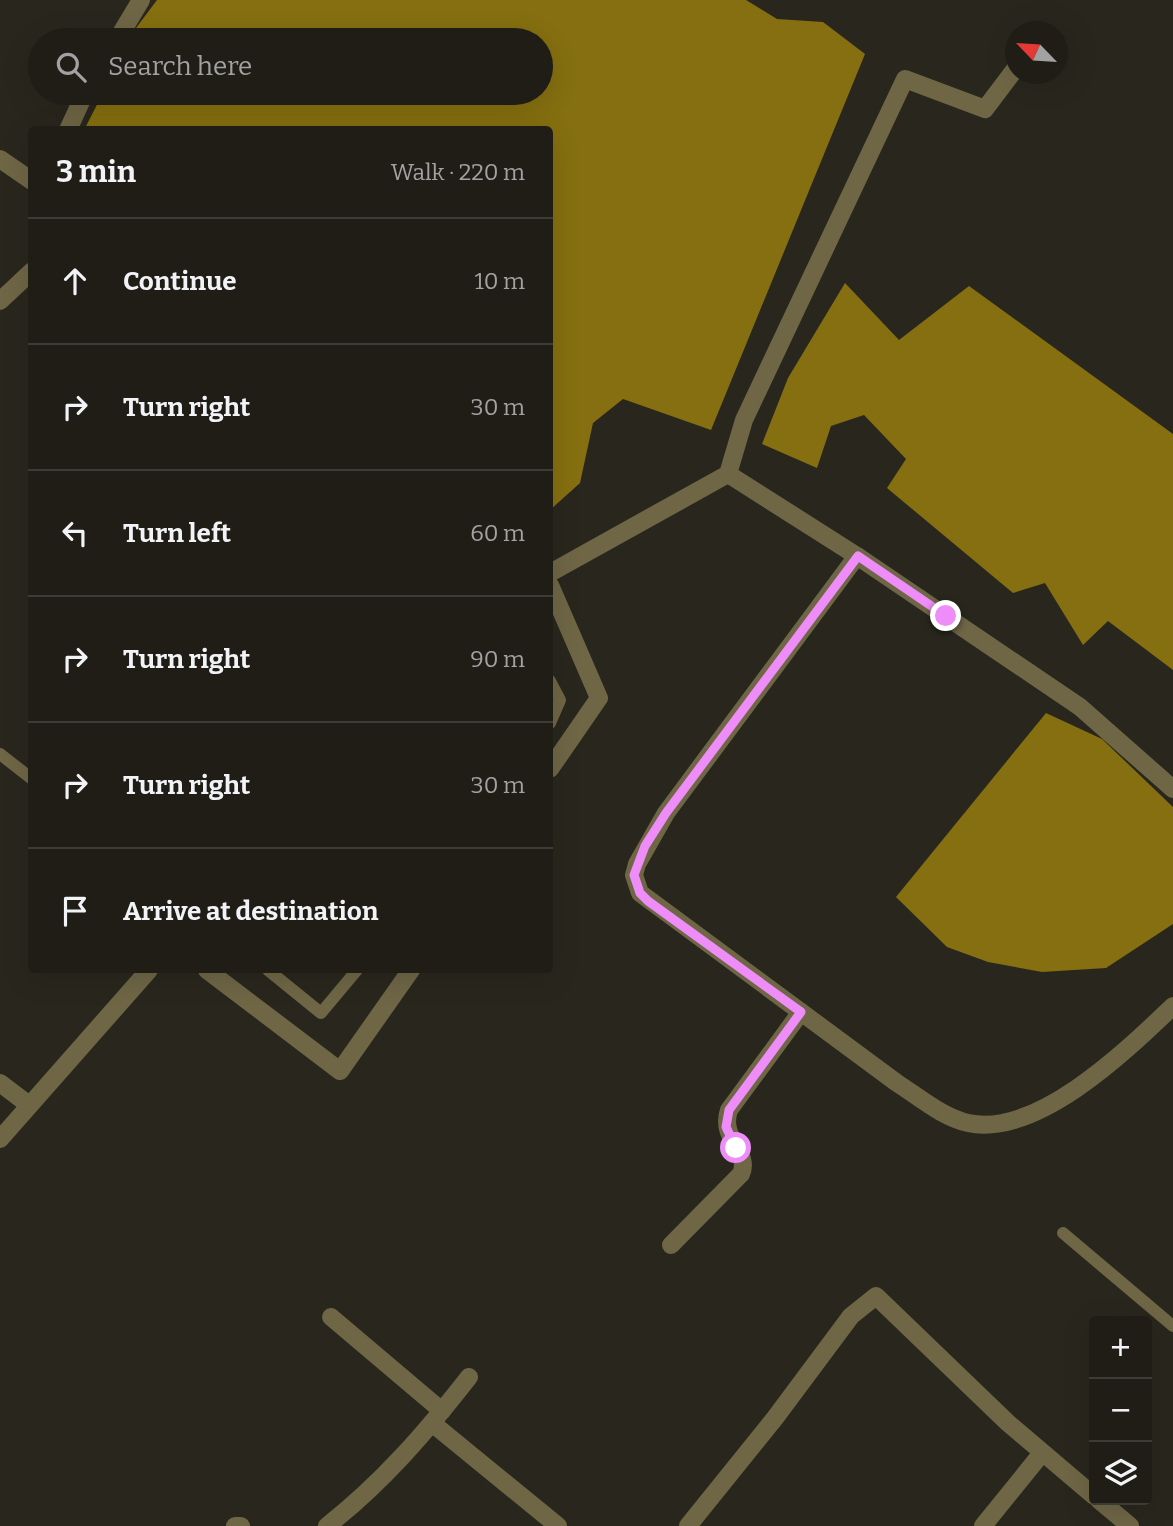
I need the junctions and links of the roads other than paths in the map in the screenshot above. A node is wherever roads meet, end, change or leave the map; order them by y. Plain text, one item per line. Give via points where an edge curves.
1 (141, 0) edge
2 (124, 28) edge
3 (1005, 83) edge
4 (79, 105) edge
5 (70, 126) edge
6 (0, 159) edge
7 (28, 178) edge
8 (28, 275) edge
9 (0, 301) edge
10 (728, 474) junction
11 (858, 556) junction
12 (553, 571) edge
13 (553, 592) edge
14 (553, 687) edge
15 (553, 716) edge
16 (0, 754) edge
17 (553, 765) edge
18 (28, 776) edge
19 (1173, 789) edge
20 (146, 973) edge
21 (211, 973) edge
22 (272, 973) edge
23 (354, 973) edge
24 (409, 973) edge
25 (1173, 1006) edge
26 (801, 1012) junction
27 (0, 1083) edge
28 (29, 1105) junction
29 (0, 1139) edge
30 (1063, 1233) dead end
31 (671, 1245) dead end
32 (331, 1317) dead end
33 (1173, 1326) edge
34 (469, 1377) dead end
35 (437, 1417) junction
36 (1042, 1453) junction
37 (1089, 1492) edge
38 (1105, 1505) edge
39 (235, 1526) edge
40 (241, 1526) edge
41 (327, 1526) edge
42 (558, 1526) edge
43 (688, 1526) edge
44 (983, 1526) edge
45 (1130, 1526) edge

1 - 2 street
3 - 10 street via 985,109 905,79 744,420
4 - 5 street
6 - 7 street
8 - 9 street
10 - 11 street
10 - 12 street
11 - 19 street via 1080,707
11 - 26 street via 666,813 645,846 634,875 648,901
13 - 17 street via 599,698
14 - 15 lane via 560,700
16 - 18 lane
20 - 28 street
21 - 24 street via 340,1071
22 - 23 lane via 321,1013
25 - 26 street via 1050,1104 995,1125 967,1122 940,1111
26 - 31 street via 729,1110 726,1127 743,1159 741,1174
27 - 28 street
28 - 29 street
30 - 33 lane
32 - 35 street
34 - 35 street
35 - 41 street via 362,1499
35 - 42 street
36 - 37 street
36 - 43 street via 876,1296 851,1316
36 - 44 street
38 - 45 street
39 - 40 street

